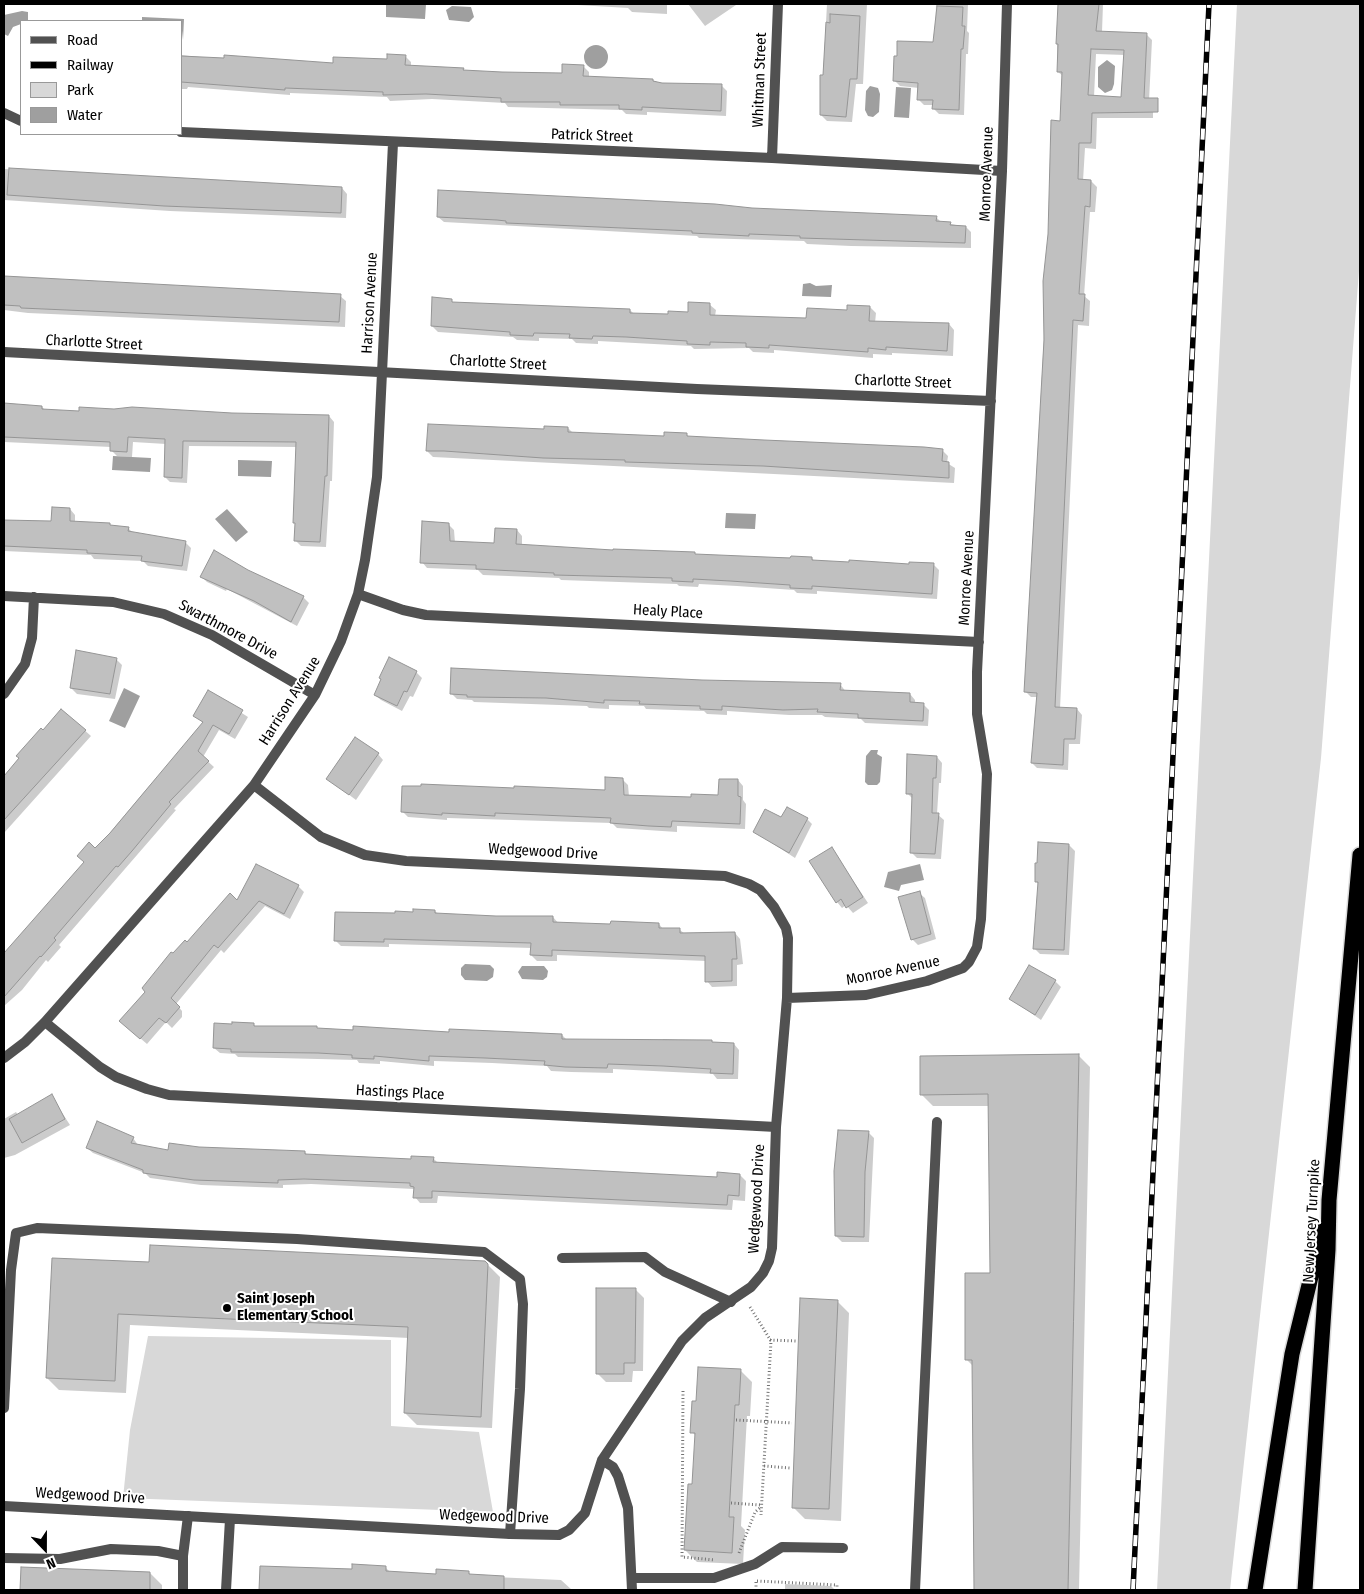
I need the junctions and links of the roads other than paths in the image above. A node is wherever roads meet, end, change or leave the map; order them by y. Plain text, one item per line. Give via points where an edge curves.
1 (778, 4) edge
2 (1007, 4) edge
3 (4, 114) edge
4 (20, 121) edge
5 (182, 132) edge
6 (393, 142) junction
7 (772, 158) junction
8 (1002, 171) junction
9 (4, 352) edge
10 (382, 372) junction
11 (991, 401) junction
12 (358, 594) junction
13 (4, 596) edge
14 (34, 597) junction
15 (979, 642) junction
16 (4, 694) edge
17 (315, 695) junction
18 (254, 785) junction
19 (1360, 855) edge
20 (787, 998) junction
21 (45, 1022) junction
22 (4, 1058) edge
23 (937, 1122) dead end
24 (776, 1127) junction
25 (1329, 1200) junction
26 (562, 1258) dead end
27 (731, 1302) junction
28 (4, 1408) edge
29 (602, 1460) junction
30 (4, 1506) edge
31 (188, 1516) junction
32 (230, 1519) junction
33 (510, 1534) junction
34 (843, 1548) dead end
35 (183, 1556) junction
36 (4, 1558) edge
37 (632, 1578) junction
38 (183, 1590) edge
39 (226, 1590) edge
40 (632, 1590) edge
41 (915, 1590) edge
42 (1255, 1590) edge
43 (1305, 1590) edge

1 - 7 street, Whitman Street
2 - 8 street, Monroe Avenue
3 - 4 street
5 - 6 street, Patrick Street
6 - 7 street, Patrick Street
6 - 10 street, Harrison Avenue
7 - 8 street, Patrick Street
8 - 11 street, Monroe Avenue
9 - 10 street, Charlotte Street
10 - 11 street, Charlotte Street
10 - 12 street, Harrison Avenue via 372,527
11 - 15 street, Monroe Avenue
12 - 15 street, Healy Place via 403,610 447,616
12 - 17 street, Harrison Avenue via 341,641
13 - 14 street, Swarthmore Drive
14 - 16 street via 32,638 25,664
14 - 17 street, Swarthmore Drive via 112,602 164,614 212,635
15 - 20 street, Monroe Avenue via 977,714 987,774 981,919 974,955 956,973 896,989 847,997
17 - 18 street, Harrison Avenue
18 - 20 street, Wedgewood Drive via 321,837 373,857 725,876 749,884 760,890 774,906 786,928
18 - 21 street, Harrison Avenue
19 - 25 highway, New Jersey Turnpike
20 - 24 street, Wedgewood Drive
21 - 22 street, Harrison Avenue
21 - 24 street, Hastings Place via 116,1077 169,1095
23 - 41 street
24 - 27 street, Wedgewood Drive via 772,1248 763,1273
25 - 42 highway via 1292,1354
25 - 43 highway, New Jersey Turnpike
26 - 27 street via 645,1257 665,1272
27 - 29 street, Wedgewood Drive via 694,1327 682,1341
28 - 33 street via 16,1233 37,1228 162,1233 484,1252 520,1279 523,1304
29 - 33 street, Wedgewood Drive via 584,1513 569,1530 560,1535
29 - 37 street via 613,1467 624,1490 631,1534
30 - 31 street, Wedgewood Drive
31 - 32 street, Wedgewood Drive
31 - 35 street
32 - 33 street, Wedgewood Drive
32 - 39 street
34 - 37 street via 782,1547 755,1564 714,1578
35 - 36 street via 111,1549 60,1559
35 - 38 street
37 - 40 street

